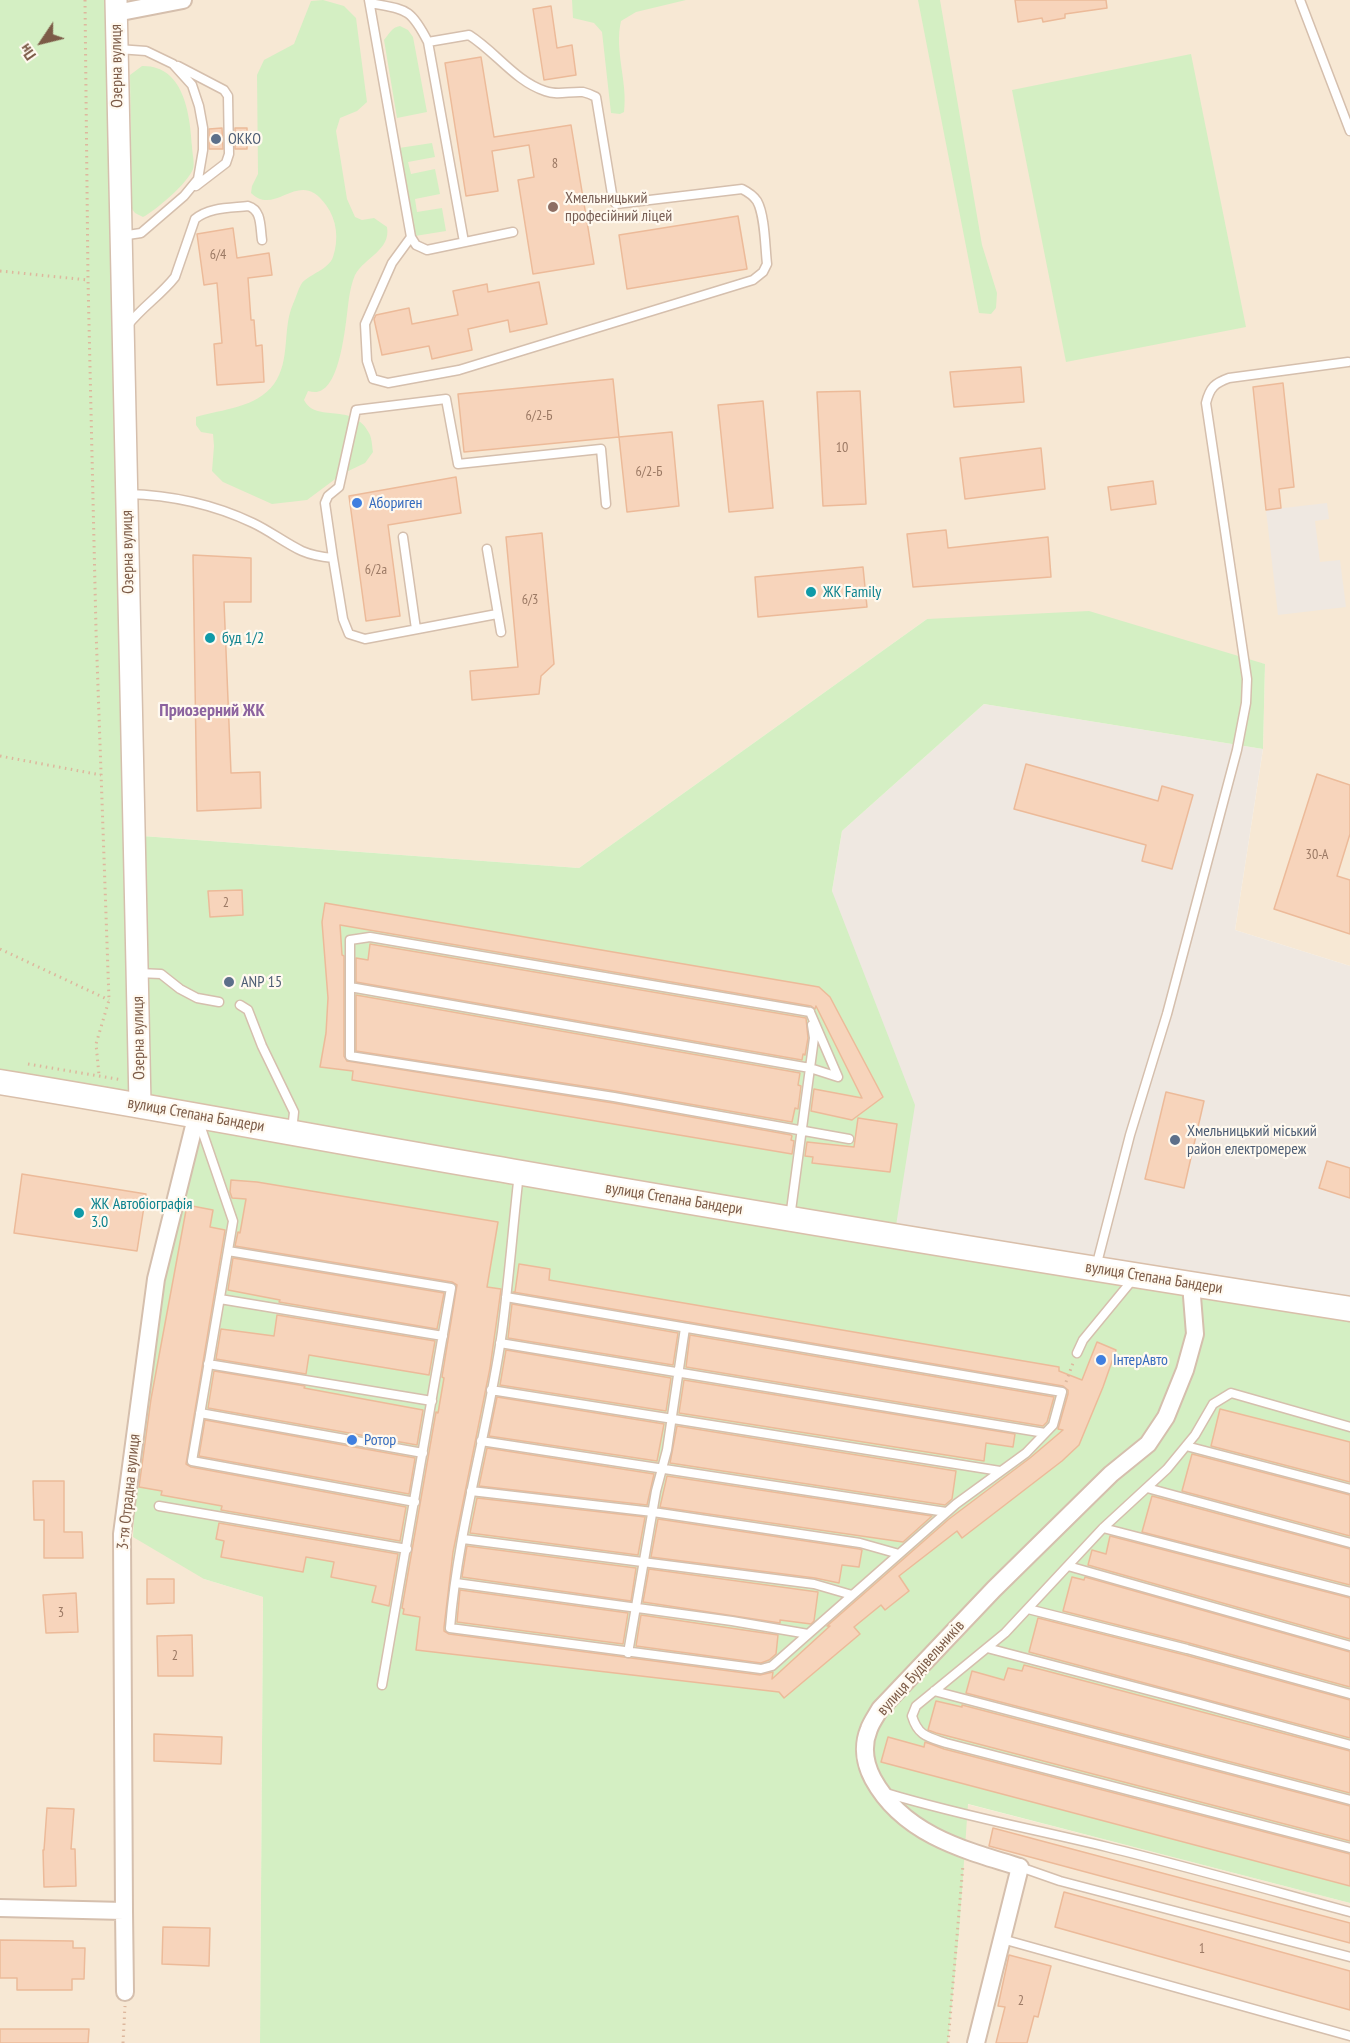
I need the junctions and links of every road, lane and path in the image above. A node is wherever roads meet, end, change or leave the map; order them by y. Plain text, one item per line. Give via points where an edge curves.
1 (86, 0) edge
2 (183, 0) edge
3 (1300, 0) edge
4 (369, 1) edge
5 (116, 6) edge
6 (428, 42) junction
7 (117, 48) junction
8 (173, 64) junction
9 (1350, 131) edge
10 (184, 196) junction
11 (513, 231) dead end
12 (121, 237) junction
13 (411, 237) junction
14 (262, 240) dead end
15 (464, 242) junction
16 (0, 271) edge
17 (88, 280) junction
18 (123, 340) junction
19 (1348, 362) dead end
20 (127, 494) junction
21 (606, 504) dead end
22 (403, 537) dead end
23 (488, 549) dead end
24 (333, 558) junction
25 (498, 614) junction
26 (416, 629) junction
27 (501, 632) dead end
28 (0, 756) edge
29 (101, 775) junction
30 (0, 949) edge
31 (137, 973) junction
32 (350, 987) junction
33 (109, 1000) junction
34 (219, 1002) dead end
35 (240, 1005) dead end
36 (810, 1012) junction
37 (22, 1063) dead end
38 (810, 1068) junction
39 (0, 1082) edge
40 (140, 1104) junction
41 (197, 1114) junction
42 (802, 1131) junction
43 (292, 1132) junction
44 (849, 1139) dead end
45 (519, 1173) junction
46 (790, 1218) junction
47 (228, 1251) junction
48 (1095, 1269) junction
49 (1136, 1276) junction
50 (1191, 1284) junction
51 (506, 1297) junction
52 (220, 1299) junction
53 (1350, 1309) edge
54 (685, 1328) junction
55 (443, 1336) junction
56 (500, 1343) junction
57 (1077, 1353) joint
58 (208, 1364) junction
59 (679, 1372) junction
60 (491, 1390) junction
61 (1062, 1392) junction
62 (432, 1401) junction
63 (200, 1413) junction
64 (672, 1420) junction
65 (1350, 1427) edge
66 (1045, 1433) junction
67 (481, 1441) junction
68 (1186, 1446) junction
69 (423, 1454) junction
70 (663, 1468) junction
71 (1000, 1471) junction
72 (1147, 1488) junction
73 (1350, 1489) edge
74 (471, 1491) junction
75 (415, 1502) junction
76 (159, 1506) dead end
77 (652, 1512) junction
78 (946, 1512) junction
79 (1103, 1528) junction
80 (463, 1539) junction
81 (1350, 1543) edge
82 (407, 1549) junction
83 (899, 1554) junction
84 (644, 1562) junction
85 (1068, 1566) junction
86 (456, 1583) junction
87 (1350, 1592) edge
88 (852, 1595) junction
89 (636, 1608) junction
90 (1028, 1608) junction
91 (808, 1634) junction
92 (1350, 1646) edge
93 (987, 1648) junction
94 (628, 1653) junction
95 (382, 1685) dead end
96 (934, 1691) junction
97 (1350, 1694) edge
98 (1350, 1745) edge
99 (880, 1791) junction
100 (1350, 1800) edge
101 (919, 1804) junction
102 (908, 1820) junction
103 (1350, 1848) edge
104 (964, 1850) junction
105 (1020, 1867) junction
106 (0, 1908) edge
107 (124, 1911) junction
108 (1350, 1912) edge
109 (1002, 1939) junction
110 (1350, 1957) edge
111 (125, 1992) joint
112 (1350, 2036) edge
113 (123, 2043) edge
114 (948, 2043) edge
115 (976, 2043) edge

1 - 17 path
2 - 5 street
3 - 9 lane
4 - 6 lane via 408,11
4 - 13 lane
5 - 7 street, Озерна вулиця
6 - 13 lane via 469,36 527,83 558,94 583,92 596,97 616,204 742,189 751,194 760,210 767,264 753,280 459,370 388,383 373,379 367,361 365,324 392,263
6 - 15 lane
7 - 8 lane via 146,51
7 - 12 street, Озерна вулиця
8 - 10 lane via 192,86 203,128 202,168
8 - 10 lane via 224,90 228,96 226,163
10 - 12 lane via 141,233
11 - 15 lane
12 - 18 street, Озерна вулиця
13 - 15 lane via 416,245 427,250
14 - 18 lane via 254,208 201,214 195,219 175,277 128,325
16 - 17 path
17 - 29 path
18 - 20 street, Озерна вулиця
19 - 48 lane via 1229,378 1215,383 1209,392 1206,403 1247,679 1246,703 1167,1014
20 - 24 lane via 155,494 215,508 254,523 303,552
20 - 31 street, Озерна вулиця
21 - 24 lane via 601,449 458,464 446,399 356,410 339,487 325,503
22 - 26 lane
23 - 25 lane
24 - 26 lane via 349,634 365,639
25 - 26 lane
25 - 27 lane
28 - 29 path
29 - 33 path
30 - 33 path
31 - 34 lane via 161,974 197,998
31 - 40 street, Озерна вулиця
32 - 36 lane via 350,940 370,937
32 - 38 lane
32 - 42 lane via 350,1056
33 - 37 path via 96,1044 99,1075
35 - 43 lane via 248,1010 294,1112
36 - 38 lane via 814,1038
36 - 38 lane via 837,1077
38 - 42 lane
39 - 40 main road, вулиця Степана Бандери
40 - 41 main road, вулиця Степана Бандери
41 - 43 main road, вулиця Степана Бандери
41 - 47 lane via 233,1221
41 - 107 street, 3-тя Отрадна вулиця via 156,1280 122,1534
42 - 44 lane
42 - 46 lane
43 - 45 main road, вулиця Степана Бандери
45 - 46 main road, вулиця Степана Бандери
45 - 51 lane
46 - 48 main road, вулиця Степана Бандери
47 - 52 lane
47 - 55 lane via 451,1288
48 - 49 main road, вулиця Степана Бандери
49 - 50 main road, вулиця Степана Бандери
49 - 57 lane via 1083,1340
50 - 53 main road, вулиця Степана Бандери
50 - 99 street, вулиця Будівельників via 1196,1334 1166,1418 1148,1444 1111,1474 880,1709 868,1730 864,1751 868,1770
51 - 54 lane
51 - 56 lane
52 - 55 lane
52 - 58 lane
54 - 59 lane
54 - 61 lane
55 - 62 lane
56 - 59 lane
56 - 60 lane
57 - 61 path
58 - 62 lane
58 - 63 lane
59 - 64 lane
59 - 66 lane
60 - 64 lane
60 - 67 lane
61 - 66 lane via 1053,1425
62 - 69 lane
63 - 69 lane
63 - 75 lane via 192,1461
64 - 70 lane
64 - 71 lane
65 - 68 lane via 1231,1393 1213,1404
66 - 71 lane via 1026,1453
67 - 70 lane
67 - 74 lane
68 - 72 lane
68 - 73 lane
69 - 75 lane
70 - 77 lane
70 - 78 lane
71 - 78 lane
72 - 79 lane
72 - 81 lane
74 - 77 lane
74 - 80 lane
75 - 82 lane
76 - 82 lane
77 - 83 lane via 860,1543
77 - 84 lane
78 - 83 lane
79 - 85 lane
79 - 87 lane
80 - 84 lane
80 - 86 lane
82 - 95 lane
83 - 88 lane
84 - 88 lane via 814,1584
84 - 89 lane
85 - 90 lane
85 - 92 lane
86 - 89 lane
86 - 94 lane via 450,1628
88 - 91 lane
89 - 91 lane
89 - 94 lane
90 - 93 lane
90 - 97 lane
91 - 94 lane via 772,1666 761,1669
93 - 96 lane
93 - 98 lane
96 - 100 lane
96 - 103 lane via 916,1706 912,1716 916,1730 928,1737
99 - 101 lane
99 - 102 street, вулиця Будівельників
101 - 102 lane via 910,1810
101 - 108 lane via 1152,1858
102 - 104 street, вулиця Будівельників
104 - 105 street, вулиця Будівельників
104 - 114 path
105 - 109 street
105 - 110 lane
106 - 107 street
107 - 111 street, 3-тя Отрадна вулиця
109 - 112 lane
109 - 115 street
111 - 113 path

